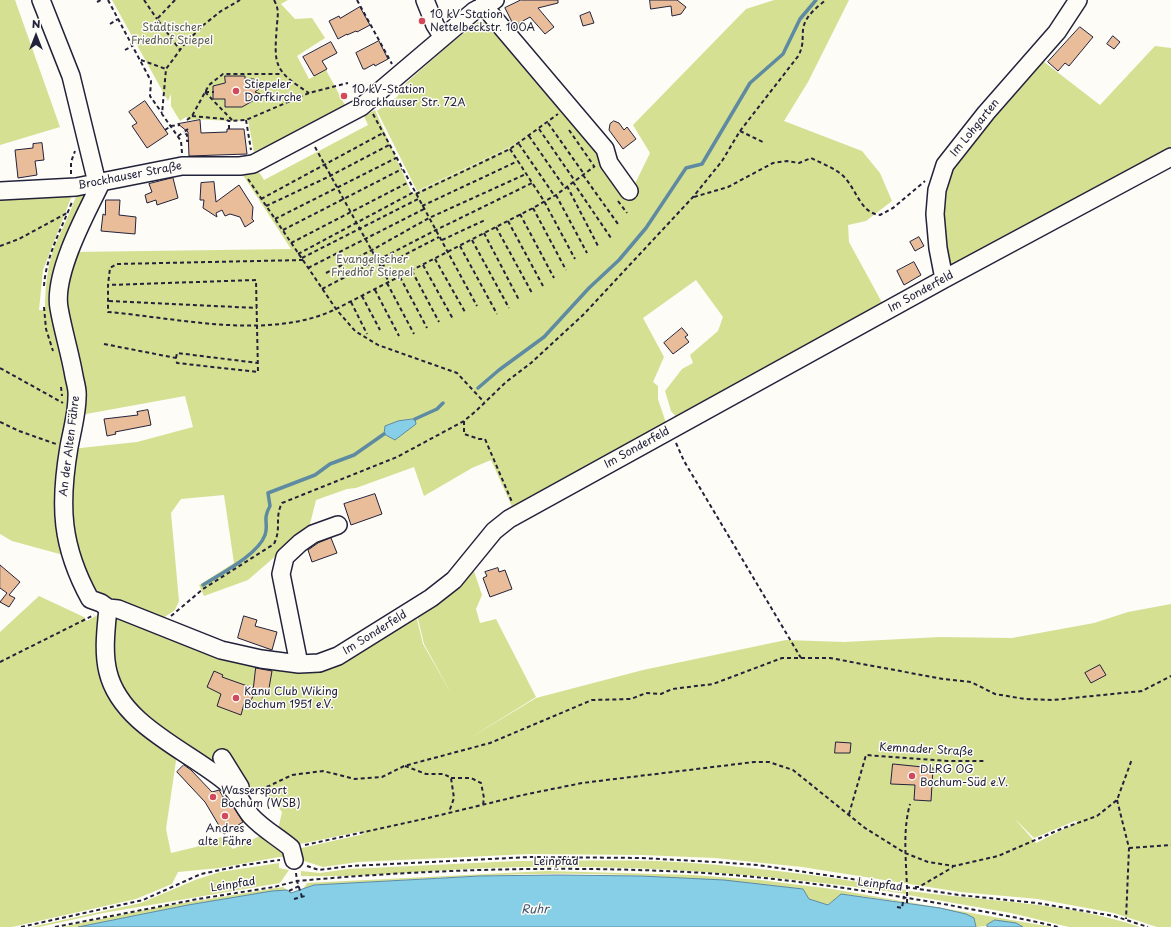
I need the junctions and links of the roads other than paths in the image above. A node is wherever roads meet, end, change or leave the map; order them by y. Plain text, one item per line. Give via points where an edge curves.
1 (41, 0) edge
2 (425, 0) edge
3 (1078, 0) edge
4 (489, 3) edge
5 (442, 36) junction
6 (1171, 157) edge
7 (99, 183) junction
8 (0, 191) edge
9 (622, 193) road end
10 (944, 279) junction
11 (338, 525) dead end
12 (108, 608) junction
13 (299, 664) junction
14 (222, 758) dead end
15 (240, 797) junction
16 (296, 857) road end

1 - 7 street via 71,76
2 - 5 street
3 - 10 street, Im Lohgarten via 1057,32 986,113 945,165 937,190 935,214
4 - 5 street, Brockhauser Straße
4 - 9 street via 569,107 605,149
5 - 7 street, Brockhauser Straße via 364,104 254,164 182,166
6 - 10 street, Im Sonderfeld
7 - 8 street, Brockhauser Straße
7 - 12 street, An der Alten Fähre via 77,234 60,288 59,306 78,396 63,483 63,516 68,547 77,573 90,599
10 - 13 street, Im Sonderfeld via 517,514 494,532 454,580 431,598 338,656 319,663
11 - 13 street via 313,534 285,557 281,574
12 - 13 street, Im Sonderfeld via 118,609 159,624 222,650
12 - 15 street via 105,639 108,672 116,692 138,719 215,774
14 - 15 street via 240,787
15 - 16 street via 251,815

